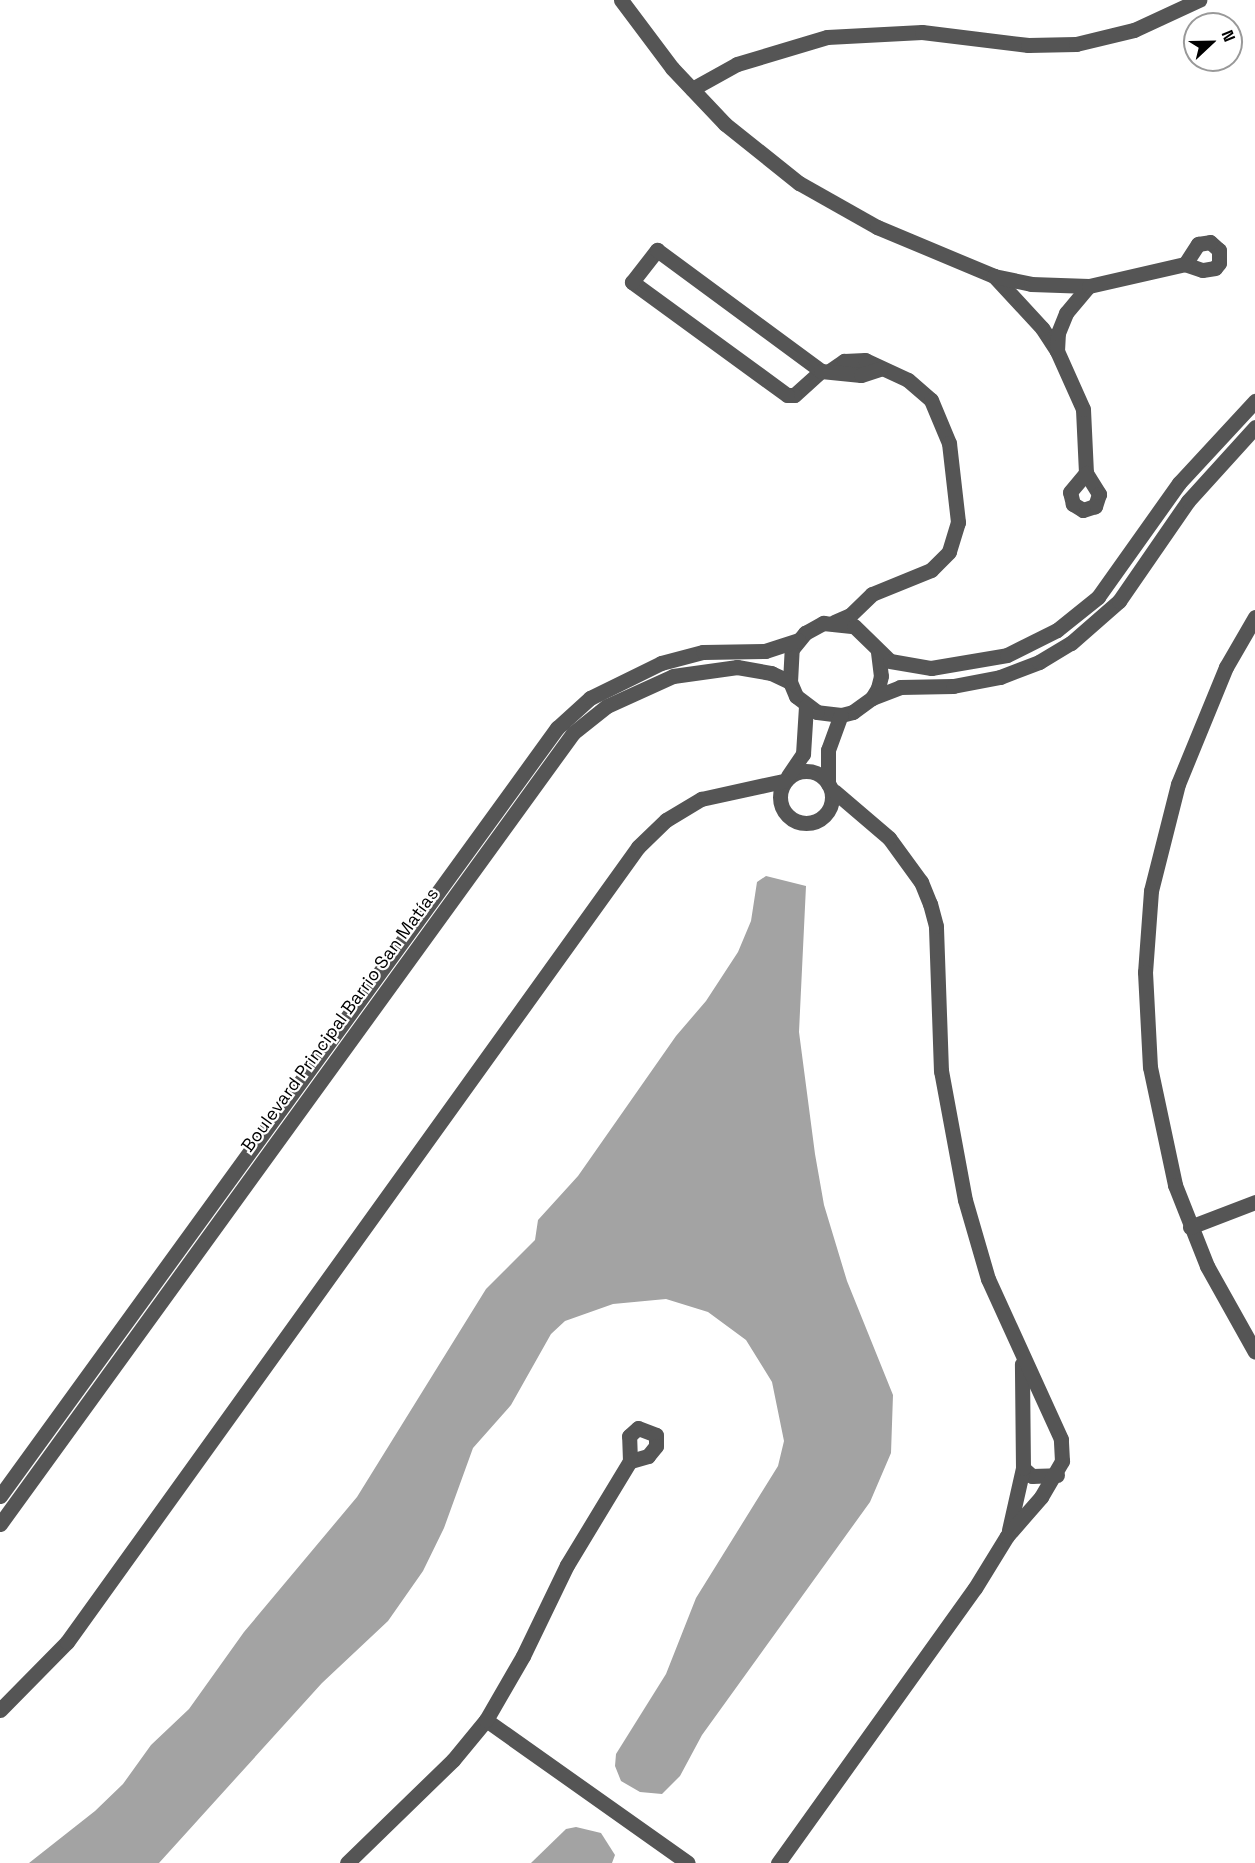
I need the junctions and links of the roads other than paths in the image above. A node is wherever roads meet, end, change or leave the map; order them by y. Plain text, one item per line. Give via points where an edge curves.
1 (621, 0) edge
2 (1199, 0) edge
3 (692, 89) junction
4 (1185, 264) dead end
5 (994, 276) junction
6 (1089, 286) junction
7 (1057, 351) junction
8 (826, 370) junction
9 (1255, 401) edge
10 (1255, 427) edge
11 (1086, 473) dead end
12 (857, 609) junction
13 (1255, 617) edge
14 (833, 622) junction
15 (864, 632) junction
16 (798, 640) junction
17 (878, 652) junction
18 (790, 682) junction
19 (872, 698) junction
20 (806, 706) junction
21 (841, 715) junction
22 (786, 779) junction
23 (831, 788) junction
24 (756, 789) junction
25 (782, 809) junction
26 (862, 814) junction
27 (820, 819) junction
28 (1255, 1202) edge
29 (1190, 1227) junction
30 (1255, 1352) edge
31 (1022, 1358) junction
32 (630, 1461) dead end
33 (1023, 1468) junction
34 (1057, 1475) junction
35 (0, 1496) edge
36 (0, 1524) edge
37 (1007, 1536) junction
38 (0, 1710) edge
39 (486, 1720) junction
40 (347, 1863) edge
41 (688, 1863) edge
42 (778, 1863) edge

1 - 3 street
2 - 3 street via 1134,30 1076,44 1028,45 922,32 827,37 737,64
3 - 5 street via 767,160 836,207
4 - 6 street
5 - 6 street via 1031,284
5 - 7 street via 1042,328
6 - 7 street via 1066,313 1058,333
7 - 11 street via 1083,410
8 - 8 street via 659,251 654,251 632,282 787,395 794,395
8 - 12 street via 861,375 880,369 896,374 923,391 939,413 949,443 958,522 949,552 931,570 872,594
9 - 17 street via 1179,483 1098,597 1057,630 1007,655 956,666 903,665
10 - 19 street via 1188,501 1119,601 1071,644 1000,677 953,686 900,687
12 - 14 street
12 - 15 street
13 - 29 street via 1222,676 1178,784 1160,848 1147,930 1145,1027 1150,1067 1167,1152
14 - 15 street
14 - 16 street via 813,627
15 - 17 street
16 - 18 street via 789,660
16 - 35 street, Boulevard Principal Barrio San Matías via 765,651 703,652 661,663 598,693 557,728
17 - 19 street via 881,676
18 - 20 street
18 - 36 street, Boulevard Principal Barrio San Matías via 771,672 737,667 673,676 607,706 573,733
19 - 21 street via 853,712
20 - 21 street via 817,712
20 - 22 street via 803,754
21 - 23 street via 828,750
22 - 23 street via 808,773
22 - 24 street
22 - 25 street via 778,792
23 - 26 street
23 - 27 street via 831,812
24 - 25 street
24 - 38 street via 701,799 666,820 638,847 67,1642
25 - 27 street via 798,821
26 - 27 street via 845,813
26 - 31 street via 906,858 930,904 936,926 941,1071 955,1159 988,1279
28 - 29 street
29 - 30 street
31 - 33 street
31 - 34 street via 1061,1439 1062,1461
32 - 39 street via 572,1557
33 - 34 street via 1032,1476
33 - 37 street
34 - 37 street
37 - 42 street via 975,1588
39 - 40 street via 453,1760
39 - 41 street

